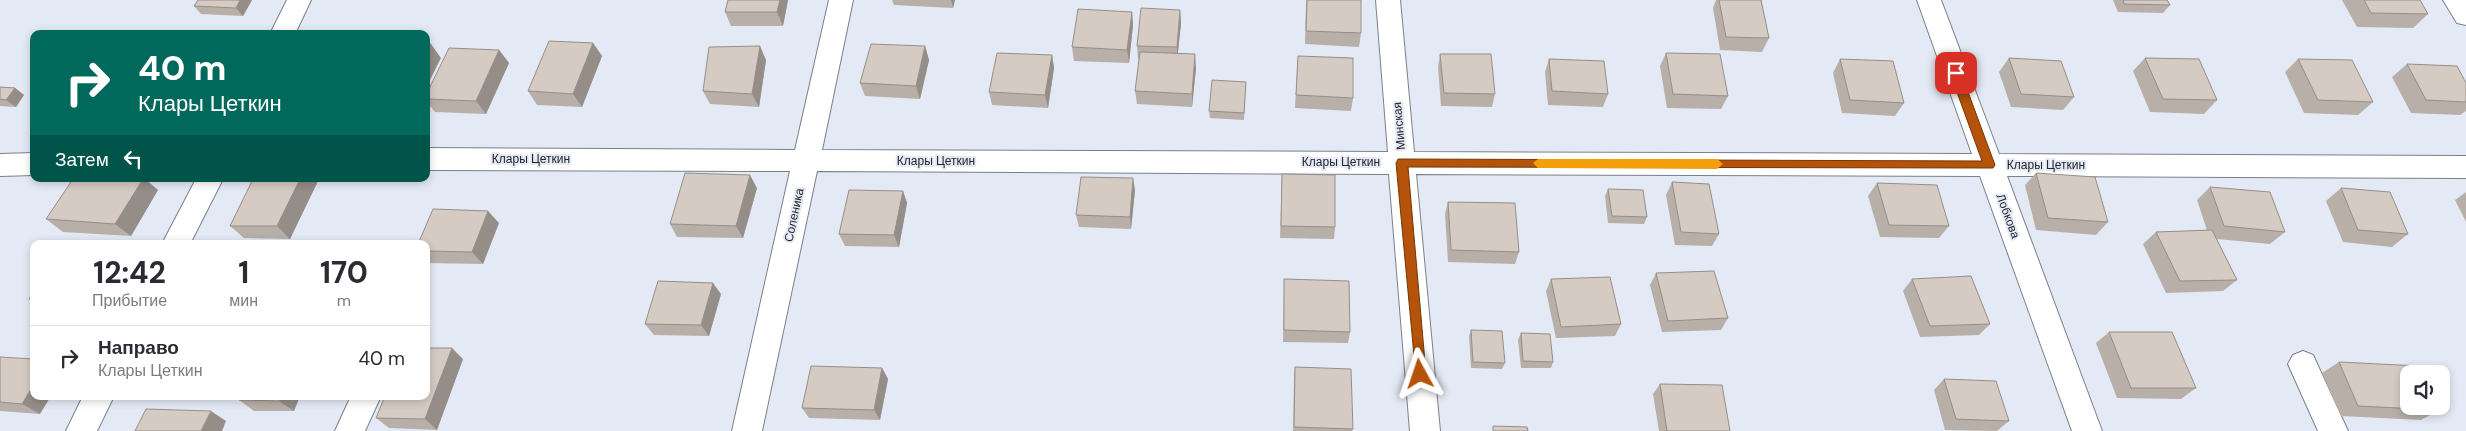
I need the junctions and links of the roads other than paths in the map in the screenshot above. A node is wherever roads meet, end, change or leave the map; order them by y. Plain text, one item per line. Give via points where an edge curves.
1 (299, 0) edge
2 (840, 0) edge
3 (1388, 0) edge
4 (1928, 0) edge
5 (2456, 0) edge
6 (2466, 16) edge
7 (284, 30) edge
8 (430, 159) edge
9 (806, 160) junction
10 (1402, 163) junction
11 (30, 164) edge
12 (0, 165) edge
13 (1989, 165) junction
14 (2466, 167) edge
15 (207, 182) edge
16 (178, 240) edge
17 (2303, 364) dead end
18 (97, 400) edge
19 (364, 400) edge
20 (81, 431) edge
21 (350, 431) edge
22 (747, 431) edge
23 (1425, 431) edge
24 (2087, 431) edge
25 (2333, 431) edge

1 - 7 street
2 - 9 street, Соленика
3 - 10 street, Минская
4 - 13 street, Лобкова
5 - 6 street
8 - 9 street, Клары Цеткин
9 - 10 street, Клары Цеткин
9 - 22 street, Соленика
10 - 13 street, Клары Цеткин
10 - 23 street, Минская
11 - 12 street
13 - 14 street, Клары Цеткин
13 - 24 street, Лобкова
15 - 16 street
17 - 25 street
18 - 20 street
19 - 21 street

